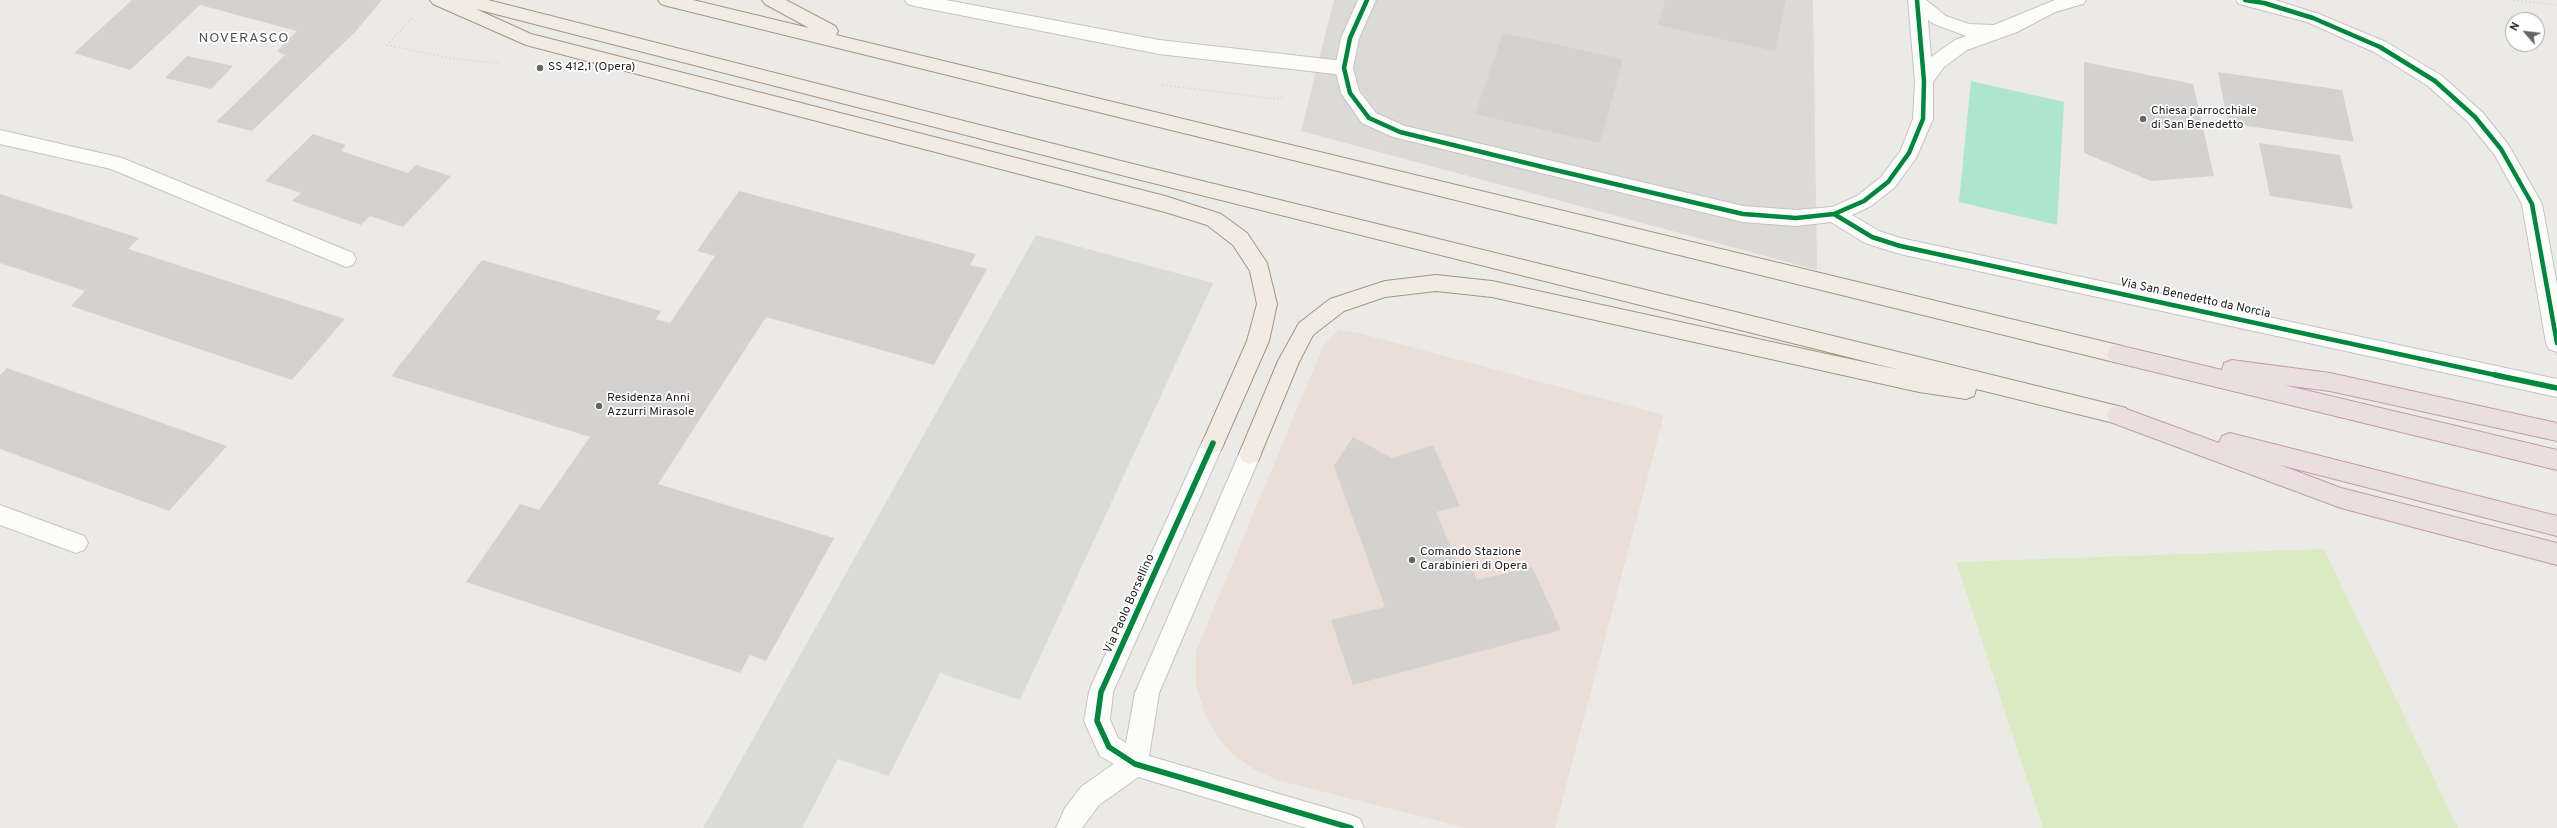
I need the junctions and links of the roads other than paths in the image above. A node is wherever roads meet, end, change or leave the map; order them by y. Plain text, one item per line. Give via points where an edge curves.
1 (438, 0) edge
2 (464, 0) edge
3 (667, 0) edge
4 (771, 0) edge
5 (914, 0) edge
6 (1367, 0) edge
7 (2031, 0) edge
8 (2077, 0) edge
9 (2245, 0) edge
10 (1917, 1) edge
11 (2011, 27) junction
12 (1993, 32) junction
13 (857, 46) junction
14 (1344, 68) junction
15 (1924, 81) junction
16 (0, 137) edge
17 (1834, 214) junction
18 (346, 259) dead end
19 (2557, 343) edge
20 (2118, 354) junction
21 (2557, 388) edge
22 (2118, 415) junction
23 (2557, 432) edge
24 (1213, 443) joint
25 (1250, 454) joint
26 (2557, 460) edge
27 (0, 515) edge
28 (2557, 526) edge
29 (76, 543) dead end
30 (2557, 554) edge
31 (1135, 764) junction
32 (1069, 828) edge
33 (1351, 828) edge

1 - 24 main road via 526,39 1157,202 1214,219 1240,239 1260,269 1267,304 1258,341
2 - 22 main road via 1129,170
3 - 13 main road
4 - 13 main road
5 - 14 street via 1159,47
6 - 14 street via 1350,38
7 - 11 street via 2026,16
8 - 11 street via 2049,8
9 - 19 street via 2313,18 2380,47 2435,81 2475,117 2502,149 2532,204
10 - 12 street via 1940,20 1967,30
10 - 15 street
11 - 12 street
12 - 15 street via 1961,45 1949,53 1938,62
13 - 20 main road
14 - 17 street via 1350,92 1368,118 1400,132 1743,214 1796,218
15 - 17 street via 1923,119 1909,153 1888,182 1864,201
16 - 18 street via 116,163
17 - 21 street, Via San Benedetto da Norcia via 1872,237 1900,246
20 - 23 highway via 2330,382
20 - 26 highway
22 - 25 main road via 1919,383 1492,288 1436,283 1385,289 1337,305 1306,329 1289,361
22 - 28 highway
22 - 30 highway via 2341,498
24 - 31 street, Via Paolo Borsellino via 1101,692 1097,720 1109,747
25 - 31 street via 1147,693
27 - 29 street
31 - 32 street via 1090,796
31 - 33 street, Via Paolo Borsellino

